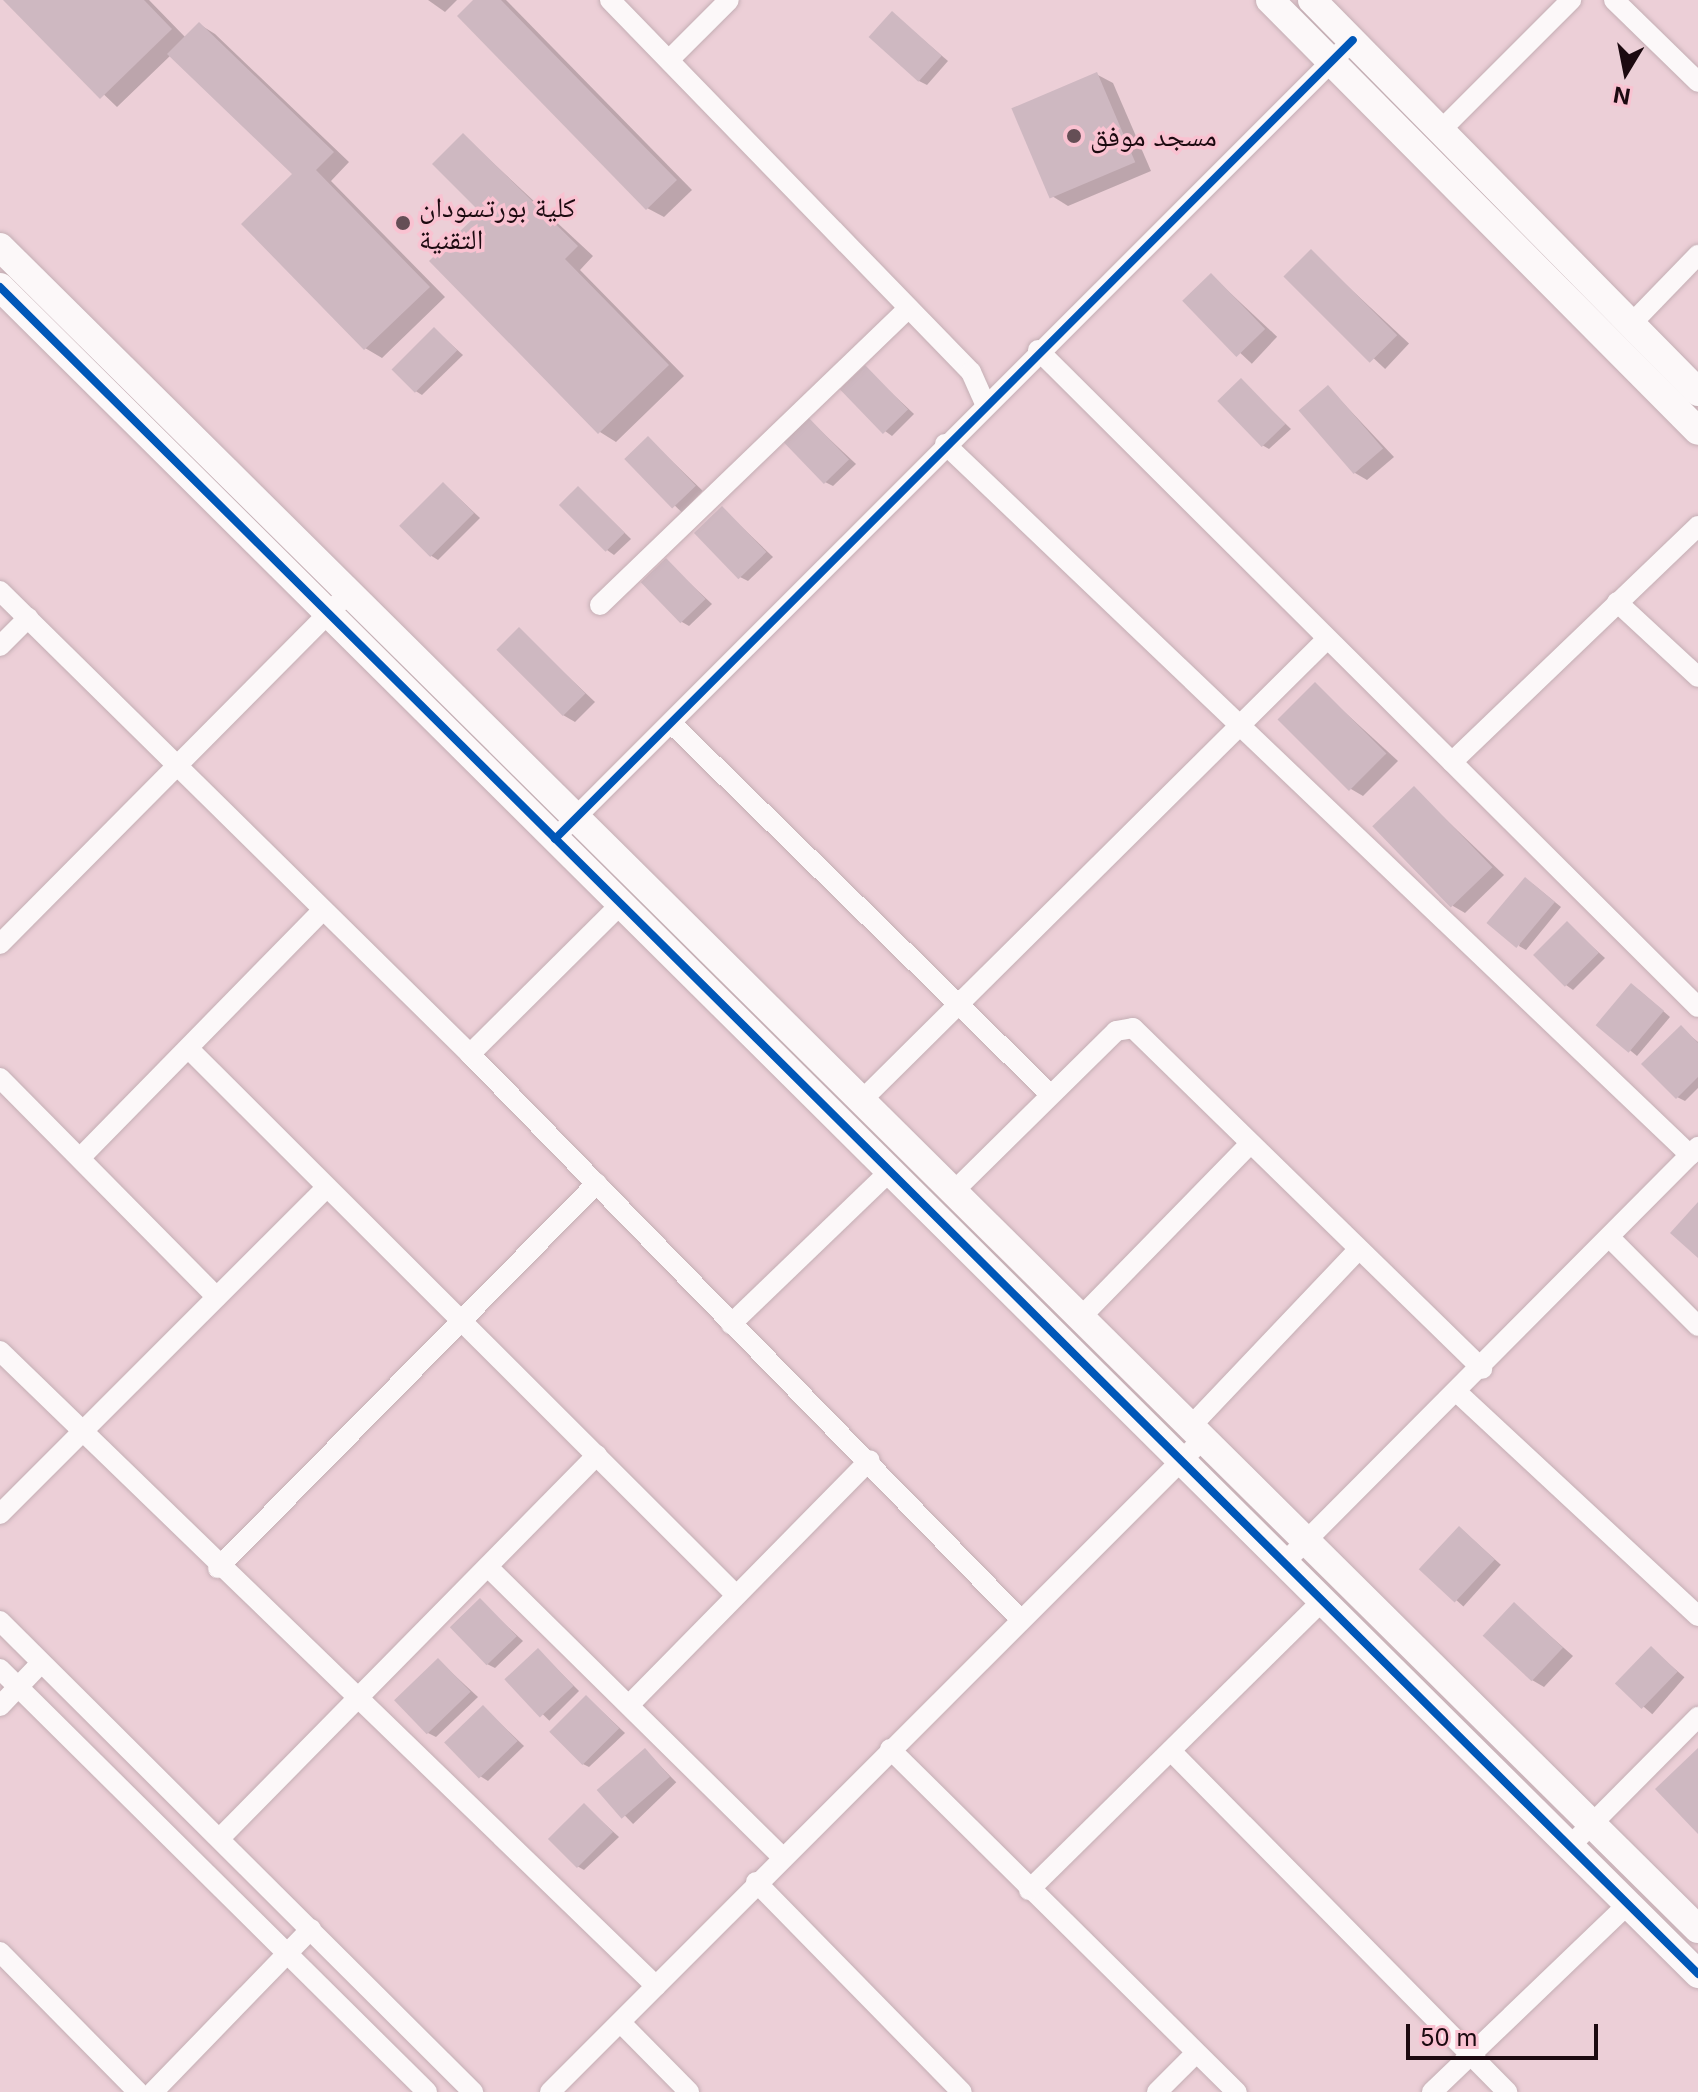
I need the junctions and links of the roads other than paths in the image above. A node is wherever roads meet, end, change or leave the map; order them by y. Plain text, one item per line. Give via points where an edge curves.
1 (610, 0) edge
2 (729, 0) edge
3 (1270, 0) edge
4 (1312, 0) edge
5 (1571, 0) edge
6 (1614, 0) edge
7 (1353, 40) junction
8 (670, 59) junction
9 (1331, 59) junction
10 (1698, 82) edge
11 (1444, 127) junction
12 (0, 247) edge
13 (1698, 255) edge
14 (0, 287) edge
15 (907, 310) junction
16 (1632, 323) junction
17 (1038, 350) junction
18 (1698, 392) edge
19 (985, 404) junction
20 (1698, 431) edge
21 (945, 444) junction
22 (1698, 526) edge
23 (0, 591) edge
24 (350, 592) junction
25 (1617, 602) junction
26 (600, 605) dead end
27 (330, 614) junction
28 (28, 618) junction
29 (1327, 639) junction
30 (0, 646) edge
31 (1698, 677) edge
32 (672, 724) junction
33 (1243, 728) junction
34 (1452, 762) junction
35 (178, 765) junction
36 (579, 815) junction
37 (555, 839) junction
38 (622, 903) junction
39 (321, 912) junction
40 (0, 944) edge
41 (962, 1005) junction
42 (1698, 1007) edge
43 (190, 1050) junction
44 (470, 1054) junction
45 (0, 1078) edge
46 (1051, 1095) junction
47 (861, 1101) junction
48 (1250, 1144) junction
49 (1694, 1151) edge
50 (80, 1158) junction
51 (892, 1169) junction
52 (597, 1183) junction
53 (327, 1187) junction
54 (954, 1191) junction
55 (1611, 1239) junction
56 (1358, 1250) junction
57 (217, 1297) junction
58 (1082, 1316) junction
59 (463, 1322) junction
60 (731, 1324) junction
61 (1698, 1326) edge
62 (0, 1351) edge
63 (1482, 1369) junction
64 (1459, 1394) junction
65 (80, 1431) junction
66 (1198, 1432) junction
67 (597, 1455) junction
68 (870, 1460) junction
69 (1179, 1461) junction
70 (0, 1514) edge
71 (1307, 1539) junction
72 (1282, 1565) junction
73 (218, 1568) junction
74 (489, 1568) junction
75 (734, 1593) junction
76 (1321, 1602) junction
77 (1698, 1616) edge
78 (1020, 1619) junction
79 (0, 1621) edge
80 (41, 1663) junction
81 (0, 1669) edge
82 (19, 1687) junction
83 (355, 1702) junction
84 (632, 1702) junction
85 (0, 1706) edge
86 (1698, 1717) edge
87 (890, 1749) junction
88 (1171, 1751) junction
89 (1590, 1821) junction
90 (221, 1837) junction
91 (1568, 1848) junction
92 (780, 1855) junction
93 (756, 1882) junction
94 (1029, 1890) junction
95 (1628, 1904) junction
96 (311, 1929) junction
97 (1698, 1929) edge
98 (0, 1952) edge
99 (286, 1954) junction
100 (1698, 1974) edge
101 (656, 1986) junction
102 (621, 2023) junction
103 (1196, 2053) junction
104 (1470, 2055) junction
105 (138, 2092) edge
106 (153, 2092) edge
107 (427, 2092) edge
108 (473, 2092) edge
109 (550, 2092) edge
110 (689, 2092) edge
111 (962, 2092) edge
112 (1157, 2092) edge
113 (1237, 2092) edge
114 (1432, 2092) edge
115 (1507, 2092) edge

1 - 8 street
2 - 8 street
3 - 9 street
4 - 7 street
5 - 11 street
6 - 10 street
7 - 9 street
7 - 11 street
8 - 15 street
9 - 17 street
9 - 20 street
11 - 16 street
12 - 24 street
13 - 16 street
14 - 27 street
15 - 19 street via 971,372
15 - 26 street
16 - 18 street
17 - 19 street
17 - 29 street
19 - 21 street
21 - 32 street
21 - 33 street
22 - 25 street
23 - 28 street
24 - 27 street
24 - 36 street
25 - 31 street
25 - 34 street
27 - 35 street
27 - 37 street
28 - 30 street
28 - 35 street
29 - 33 street
29 - 34 street
32 - 36 street
32 - 41 street
33 - 41 street
33 - 49 street
34 - 42 street
35 - 39 street
35 - 40 street
36 - 37 street
36 - 47 street
37 - 38 street
38 - 44 street
38 - 51 street
39 - 43 street
39 - 44 street
41 - 46 street
41 - 47 street
43 - 50 street
43 - 53 street
44 - 52 street
45 - 50 street
46 - 48 street via 1116,1031 1133,1028
46 - 54 street
47 - 54 street
48 - 56 street
48 - 58 street
49 - 55 street
50 - 57 street
51 - 60 street
51 - 69 street
52 - 59 street
52 - 60 street
53 - 57 street
53 - 59 street
54 - 58 street
55 - 61 street
55 - 63 street
56 - 63 street
56 - 66 street
57 - 65 street
58 - 66 street
59 - 67 street
59 - 73 street
60 - 68 street
62 - 65 street
63 - 64 street
64 - 71 street
64 - 77 street
65 - 70 street
65 - 73 street
66 - 69 street
66 - 71 street
67 - 74 street
67 - 75 street
68 - 75 street
68 - 78 street
69 - 72 street
69 - 78 street
71 - 72 street
71 - 89 street
72 - 76 street
73 - 83 street
74 - 83 street
74 - 84 street
75 - 84 street
76 - 88 street
76 - 91 street
78 - 87 street
79 - 80 street
80 - 82 street
80 - 90 street
81 - 82 street
82 - 85 street
82 - 99 street
83 - 90 street
83 - 101 street
84 - 92 street
86 - 89 street
87 - 92 street
87 - 94 street
88 - 94 street
88 - 104 street
89 - 91 street
89 - 97 street
90 - 96 street
91 - 95 street
92 - 93 street
93 - 101 street
93 - 111 street
94 - 103 street
95 - 100 street
95 - 104 street
96 - 99 street
96 - 108 street
98 - 105 street
99 - 106 street
99 - 107 street
101 - 102 street
102 - 109 street
102 - 110 street
103 - 112 street
103 - 113 street
104 - 114 street
104 - 115 street

